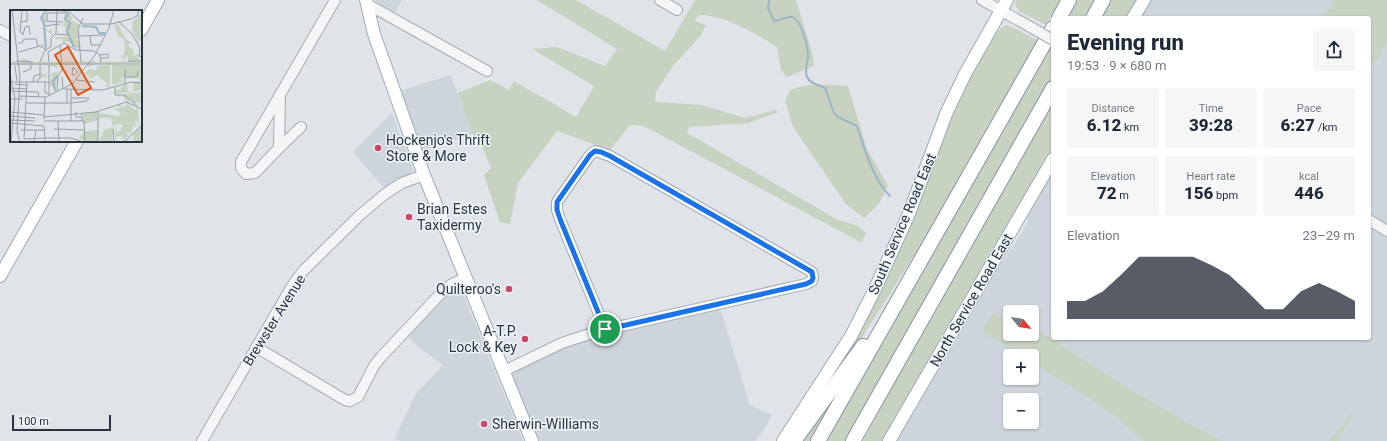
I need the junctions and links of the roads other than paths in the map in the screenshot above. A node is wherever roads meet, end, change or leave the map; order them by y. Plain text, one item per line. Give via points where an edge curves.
1 (158, 0) edge
2 (335, 0) edge
3 (660, 0) edge
4 (982, 0) edge
5 (1069, 0) edge
6 (1103, 0) edge
7 (1144, 0) edge
8 (367, 2) edge
9 (1004, 5) edge
10 (677, 10) dead end
11 (1060, 16) edge
12 (1094, 16) edge
13 (1134, 16) edge
14 (142, 28) edge
15 (0, 30) edge
16 (1051, 31) edge
17 (10, 35) edge
18 (1051, 39) edge
19 (488, 71) dead end
20 (1051, 92) edge
21 (280, 94) junction
22 (301, 127) dead end
23 (76, 142) edge
24 (279, 148) junction
25 (1051, 161) edge
26 (424, 175) junction
27 (1371, 221) edge
28 (1387, 231) edge
29 (0, 276) edge
30 (465, 278) junction
31 (902, 292) junction
32 (605, 329) junction
33 (256, 347) junction
34 (504, 371) junction
35 (202, 441) edge
36 (532, 441) edge
37 (783, 441) edge
38 (794, 441) edge
39 (818, 441) edge
40 (853, 441) edge
41 (889, 441) edge

1 - 14 main road
2 - 21 street
3 - 10 street
4 - 9 street
5 - 11 highway
6 - 12 highway
7 - 13 main road
8 - 19 street
8 - 26 main road via 374,34
9 - 18 street, bridge via 1027,25
9 - 37 main road, South Service Road East via 965,74 946,114 908,216 874,291 851,336
15 - 17 street
16 - 31 highway
20 - 40 highway
21 - 24 street
21 - 24 street via 241,162 242,171 254,173
22 - 24 street
23 - 29 main road
25 - 41 main road, North Service Road East
26 - 30 main road
26 - 33 street, Brewster Avenue via 402,183 385,194 303,271
27 - 28 street
30 - 33 street via 443,291 387,348 374,366 358,397 350,401
30 - 34 main road
31 - 38 highway
31 - 39 highway
32 - 32 street via 806,284 812,281 812,272 610,156 595,151 557,202 557,210
32 - 34 street via 562,343
33 - 35 street, Brewster Avenue
34 - 36 main road

